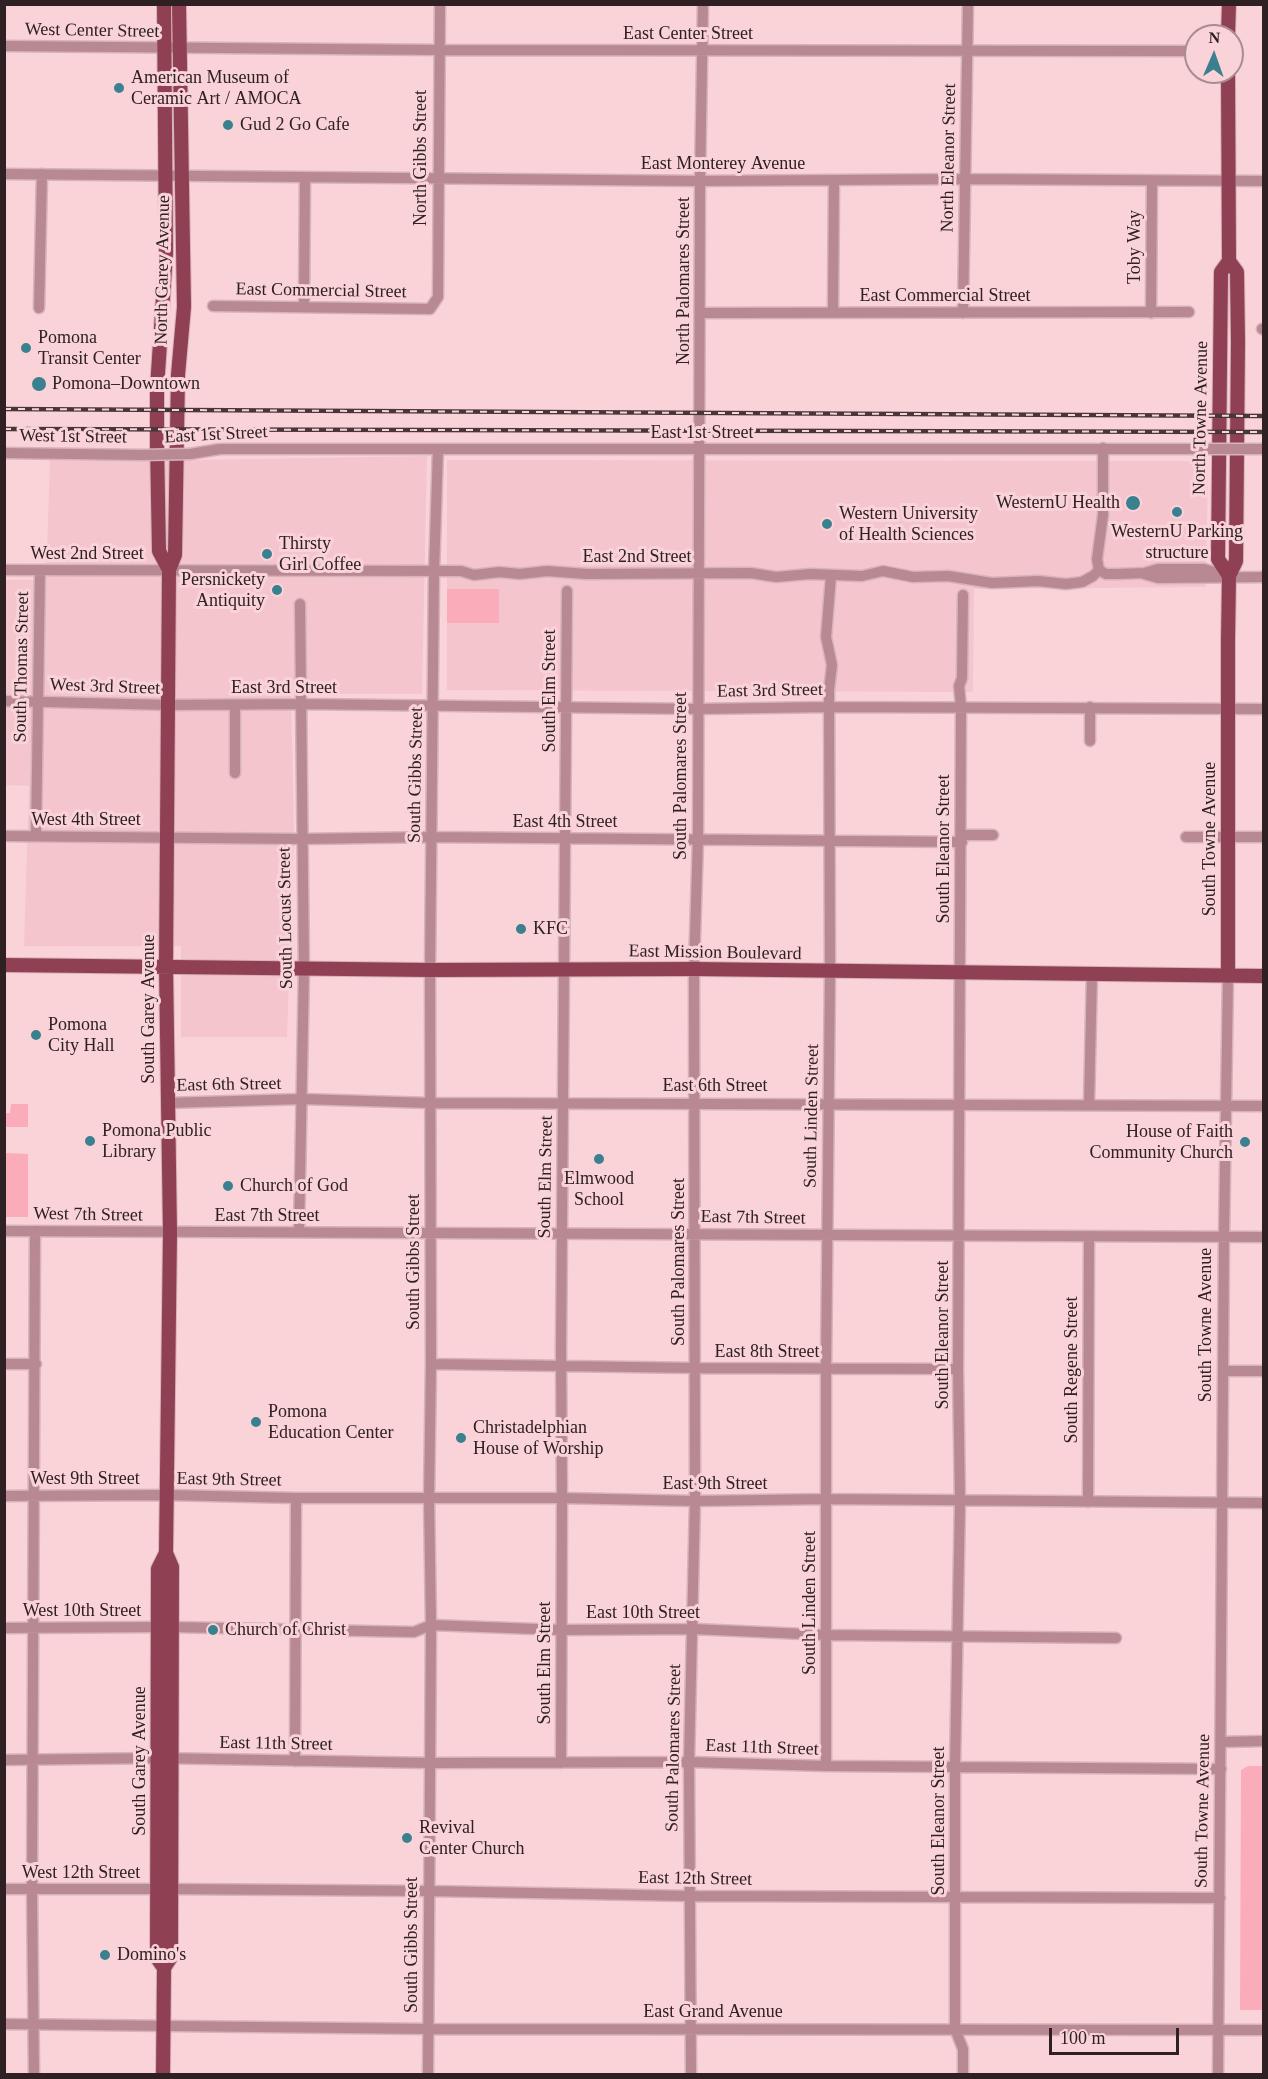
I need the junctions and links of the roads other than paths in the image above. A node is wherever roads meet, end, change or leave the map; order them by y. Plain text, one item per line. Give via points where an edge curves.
1 (164, 4) edge
2 (179, 4) edge
3 (440, 4) edge
4 (703, 4) edge
5 (968, 4) edge
6 (1228, 4) edge
7 (1228, 24) edge
8 (4, 46) edge
9 (163, 48) junction
10 (179, 48) junction
11 (439, 50) junction
12 (704, 50) junction
13 (967, 51) junction
14 (1184, 51) edge
15 (1228, 84) edge
16 (4, 174) edge
17 (42, 174) junction
18 (164, 175) junction
19 (182, 176) junction
20 (305, 178) junction
21 (437, 179) junction
22 (965, 179) junction
23 (700, 181) junction
24 (834, 182) junction
25 (1152, 182) junction
26 (1229, 182) junction
27 (1263, 182) edge
28 (1229, 261) junction
29 (213, 306) dead end
30 (304, 306) junction
31 (39, 308) dead end
32 (429, 309) joint
33 (833, 311) junction
34 (1189, 312) dead end
35 (700, 313) junction
36 (963, 313) junction
37 (1151, 313) junction
38 (1102, 448) junction
39 (438, 449) junction
40 (699, 449) junction
41 (1263, 450) edge
42 (4, 453) edge
43 (141, 454) joint
44 (158, 468) joint
45 (4, 570) edge
46 (40, 570) junction
47 (169, 570) junction
48 (1100, 570) junction
49 (434, 572) junction
50 (699, 574) junction
51 (831, 576) junction
52 (1229, 576) junction
53 (1263, 577) edge
54 (567, 591) dead end
55 (963, 595) dead end
56 (300, 604) dead end
57 (4, 701) edge
58 (37, 702) junction
59 (302, 704) junction
60 (169, 705) junction
61 (235, 705) junction
62 (433, 705) junction
63 (567, 707) junction
64 (829, 707) junction
65 (961, 707) junction
66 (1090, 707) junction
67 (1228, 708) junction
68 (698, 709) junction
69 (1263, 709) edge
70 (1090, 741) dead end
71 (235, 772) dead end
72 (993, 834) dead end
73 (4, 836) edge
74 (36, 836) junction
75 (1228, 836) junction
76 (168, 837) junction
77 (432, 837) junction
78 (1186, 837) dead end
79 (1263, 837) edge
80 (565, 838) junction
81 (962, 838) junction
82 (302, 839) junction
83 (698, 839) junction
84 (828, 841) junction
85 (4, 965) edge
86 (166, 966) junction
87 (304, 969) junction
88 (564, 969) junction
89 (694, 969) junction
90 (430, 970) junction
91 (830, 972) junction
92 (960, 972) junction
93 (1092, 973) junction
94 (1228, 976) junction
95 (1263, 976) edge
96 (302, 1099) junction
97 (564, 1102) junction
98 (167, 1103) junction
99 (430, 1103) junction
100 (694, 1103) junction
101 (828, 1103) junction
102 (960, 1103) junction
103 (1089, 1104) junction
104 (1227, 1105) junction
105 (1263, 1106) edge
106 (4, 1231) edge
107 (35, 1231) junction
108 (299, 1232) junction
109 (170, 1233) junction
110 (430, 1234) junction
111 (695, 1234) junction
112 (562, 1235) junction
113 (827, 1235) junction
114 (960, 1237) junction
115 (1224, 1237) junction
116 (1263, 1237) edge
117 (1089, 1238) junction
118 (4, 1364) edge
119 (36, 1364) junction
120 (431, 1364) junction
121 (561, 1366) junction
122 (696, 1368) junction
123 (826, 1369) junction
124 (958, 1369) junction
125 (1224, 1371) junction
126 (1263, 1371) edge
127 (166, 1495) junction
128 (4, 1496) edge
129 (35, 1496) junction
130 (296, 1498) junction
131 (429, 1498) junction
132 (562, 1498) junction
133 (827, 1499) junction
134 (695, 1502) junction
135 (960, 1502) junction
136 (1088, 1502) junction
137 (1223, 1503) junction
138 (1263, 1503) edge
139 (431, 1625) junction
140 (165, 1627) junction
141 (4, 1628) edge
142 (34, 1628) junction
143 (693, 1629) junction
144 (295, 1630) junction
145 (562, 1630) junction
146 (826, 1635) junction
147 (958, 1635) junction
148 (1116, 1638) dead end
149 (1263, 1741) edge
150 (1221, 1742) junction
151 (164, 1758) junction
152 (4, 1760) edge
153 (33, 1760) junction
154 (295, 1761) junction
155 (689, 1762) junction
156 (431, 1763) junction
157 (561, 1763) junction
158 (825, 1766) junction
159 (955, 1767) junction
160 (1221, 1769) junction
161 (164, 1888) junction
162 (4, 1889) edge
163 (32, 1890) junction
164 (429, 1891) junction
165 (689, 1896) junction
166 (955, 1896) junction
167 (1220, 1898) junction
168 (4, 2024) edge
169 (34, 2024) junction
170 (163, 2025) junction
171 (691, 2028) junction
172 (428, 2029) junction
173 (955, 2029) junction
174 (1218, 2029) junction
175 (1263, 2030) edge
176 (34, 2074) edge
177 (163, 2074) edge
178 (428, 2074) edge
179 (691, 2074) edge
180 (963, 2074) edge
181 (1218, 2074) edge

1 - 9 main road, North Garey Avenue
2 - 10 main road, North Garey Avenue
3 - 11 street, North Gibbs Street
4 - 12 street, North Palomares Street
5 - 13 street, North Eleanor Street
6 - 7 main road
8 - 9 street, West Center Street
9 - 10 street, West Center Street
9 - 18 main road, North Garey Avenue
10 - 11 street, East Center Street
10 - 19 main road, North Garey Avenue
11 - 12 street, East Center Street
11 - 21 street, North Gibbs Street
12 - 13 street, East Center Street
12 - 23 street, North Palomares Street
13 - 14 street, East Center Street
13 - 22 street, North Eleanor Street
15 - 26 main road, North Towne Avenue
16 - 17 street, East Monterey Avenue
17 - 18 street, East Monterey Avenue
17 - 31 street
18 - 19 street, East Monterey Avenue
18 - 44 main road, North Garey Avenue via 166,253 157,388
19 - 20 street, East Monterey Avenue
19 - 47 main road, North Garey Avenue via 184,308 178,375 175,555
20 - 21 street, East Monterey Avenue
20 - 30 street
21 - 23 street, East Monterey Avenue
21 - 32 street, North Gibbs Street via 438,297
22 - 24 street, East Monterey Avenue
22 - 25 street, East Monterey Avenue
22 - 36 street, North Eleanor Street
23 - 24 street, East Monterey Avenue
23 - 35 street, North Palomares Street
24 - 33 street
25 - 26 street, East Monterey Avenue
25 - 37 street, Toby Way
26 - 27 street, East Monterey Avenue
26 - 28 main road, North Towne Avenue
28 - 52 main road, North Towne Avenue via 1237,272 1238,342 1236,561
28 - 52 main road, North Towne Avenue via 1221,272 1218,536 1218,559
29 - 30 street, East Commercial Street
30 - 32 street, East Commercial Street
33 - 35 street, East Commercial Street
33 - 36 street, East Commercial Street
34 - 37 street, East Commercial Street
35 - 40 street, North Palomares Street
36 - 37 street, East Commercial Street
38 - 40 street, East 1st Street
38 - 41 street, East 1st Street, bridge
38 - 48 street via 1103,515 1097,559
39 - 40 street, East 1st Street
39 - 43 street, East 1st Street, bridge via 220,449 190,454
39 - 49 street, South Gibbs Street
40 - 50 street, South Palomares Street
42 - 43 street, West 1st Street
44 - 47 main road, South Garey Avenue via 159,551
45 - 46 street, West 2nd Street
46 - 47 street, West 2nd Street
46 - 58 street, South Thomas Street
47 - 49 street, East 2nd Street
47 - 60 main road, South Garey Avenue
48 - 51 street, East 2nd Street via 1082,582 1066,584 992,583 883,571
48 - 52 street via 1106,574 1144,573 1158,578
49 - 50 street, East 2nd Street
49 - 62 street, South Gibbs Street
50 - 51 street, East 2nd Street
50 - 68 street, South Palomares Street
51 - 64 street, South Linden Street via 826,637 831,665
52 - 53 street
52 - 67 main road, South Towne Avenue
54 - 63 street, South Elm Street
55 - 65 street, South Eleanor Street via 962,678 966,694
56 - 59 street, South Locust Street
57 - 58 street, West 3rd Street
58 - 60 street, West 3rd Street
58 - 74 street, South Thomas Street
59 - 61 street, East 3rd Street
59 - 62 street, East 3rd Street
59 - 82 street, South Locust Street
60 - 61 street, East 3rd Street
60 - 76 main road, South Garey Avenue
61 - 71 street
62 - 63 street, East 3rd Street
62 - 77 street, South Gibbs Street
63 - 68 street, East 3rd Street
63 - 80 street, South Elm Street
64 - 65 street, East 3rd Street
64 - 68 street, East 3rd Street
64 - 84 street, South Linden Street
65 - 66 street, East 3rd Street
65 - 81 street, South Eleanor Street
66 - 67 street, East 3rd Street
66 - 70 street
67 - 69 street, East 3rd Street
67 - 75 main road, South Towne Avenue
68 - 83 street, South Palomares Street
72 - 81 street, East 4th Street
73 - 74 street, West 4th Street
74 - 76 street, West 4th Street
75 - 78 street
75 - 79 street
75 - 94 main road, South Towne Avenue
76 - 82 street, East 4th Street
76 - 86 main road, South Garey Avenue
77 - 80 street, East 4th Street
77 - 82 street, East 4th Street
77 - 90 street, South Gibbs Street
80 - 83 street, East 4th Street
80 - 88 street, South Elm Street
81 - 84 street, East 4th Street
81 - 92 street, South Eleanor Street
82 - 87 street, South Locust Street
83 - 84 street, East 4th Street
83 - 89 street, South Palomares Street
84 - 91 street, South Linden Street
85 - 86 main road, East Mission Boulevard
86 - 87 main road, East Mission Boulevard
86 - 98 main road, South Garey Avenue
87 - 90 main road, East Mission Boulevard
87 - 96 street, South Locust Street
88 - 89 main road, East Mission Boulevard
88 - 90 main road, East Mission Boulevard
88 - 97 street, South Elm Street
89 - 91 main road, East Mission Boulevard
89 - 100 street, South Palomares Street
90 - 99 street, South Gibbs Street
91 - 92 main road, East Mission Boulevard
91 - 101 street, South Linden Street
92 - 93 main road, East Mission Boulevard
92 - 102 street, South Eleanor Street
93 - 94 main road, East Mission Boulevard
93 - 103 street
94 - 95 main road, East Mission Boulevard
94 - 104 street, South Towne Avenue
96 - 98 street, East 6th Street
96 - 99 street, East 6th Street
96 - 108 street, South Locust Street
97 - 99 street, East 6th Street
97 - 100 street, East 6th Street
97 - 112 street, South Elm Street
98 - 109 main road, South Garey Avenue
99 - 110 street, South Gibbs Street
100 - 101 street, East 6th Street
100 - 111 street, South Palomares Street
101 - 102 street, East 6th Street
101 - 113 street, South Linden Street
102 - 103 street, East 6th Street
102 - 114 street, South Eleanor Street
103 - 104 street, East 6th Street
104 - 105 street, East 6th Street
104 - 115 street, South Towne Avenue
106 - 107 street, West 7th Street
107 - 109 street, West 7th Street
107 - 119 street
108 - 109 street, East 7th Street
108 - 110 street, East 7th Street
109 - 127 main road, South Garey Avenue
110 - 112 street, East 7th Street
110 - 120 street, South Gibbs Street
111 - 112 street, East 7th Street
111 - 113 street, East 7th Street
111 - 122 street, South Palomares Street
112 - 121 street, South Elm Street
113 - 114 street, East 7th Street
113 - 123 street, South Linden Street
114 - 117 street, East 7th Street
114 - 124 street, South Eleanor Street
115 - 116 street, East 7th Street
115 - 117 street, East 7th Street
115 - 125 street, South Towne Avenue
117 - 136 street, South Regene Street
118 - 119 street
119 - 129 street
120 - 121 street, East 8th Street
120 - 131 street, South Gibbs Street
121 - 122 street, East 8th Street
121 - 132 street, South Elm Street
122 - 123 street, East 8th Street
122 - 134 street, South Palomares Street
123 - 124 street, East 8th Street
123 - 133 street, South Linden Street
124 - 135 street, South Eleanor Street
125 - 126 street
125 - 137 street, South Towne Avenue
127 - 129 street, West 9th Street
127 - 130 street, East 9th Street
127 - 140 main road, South Garey Avenue via 166,1552 172,1567
128 - 129 street, West 9th Street
129 - 142 street
130 - 131 street, East 9th Street
130 - 144 street
131 - 132 street, East 9th Street
131 - 139 street, South Gibbs Street
132 - 134 street, East 9th Street
132 - 145 street, South Elm Street
133 - 134 street, East 9th Street
133 - 135 street, East 9th Street
133 - 146 street, South Linden Street
134 - 143 street, South Palomares Street
135 - 136 street, East 9th Street
135 - 147 street, South Eleanor Street
136 - 137 street, East 9th Street
137 - 138 street, East 9th Street
137 - 150 street, South Towne Avenue
139 - 144 street, East 10th Street via 414,1632
139 - 145 street, East 10th Street
139 - 156 street, South Gibbs Street
140 - 142 street, West 10th Street
140 - 144 street, East 10th Street
140 - 151 main road, South Garey Avenue
141 - 142 street, West 10th Street
142 - 153 street
143 - 145 street, East 10th Street
143 - 146 street, East 10th Street
143 - 155 street, South Palomares Street
144 - 154 street
145 - 157 street, South Elm Street
146 - 147 street, East 10th Street
146 - 158 street, South Linden Street
147 - 148 street, East 10th Street
147 - 159 street, South Eleanor Street
149 - 150 street
150 - 160 street, South Towne Avenue
151 - 153 street, East 11th Street
151 - 154 street, East 11th Street
151 - 161 main road, South Garey Avenue
152 - 153 street, East 11th Street
153 - 163 street
154 - 156 street, East 11th Street
155 - 157 street, East 11th Street
155 - 158 street, East 11th Street
155 - 165 street, South Palomares Street
156 - 157 street, East 11th Street
156 - 164 street, South Gibbs Street
158 - 159 street, East 11th Street
159 - 160 street, East 11th Street
159 - 166 street, South Eleanor Street
160 - 167 street, South Towne Avenue
161 - 163 street, West 12th Street
161 - 164 street, East 12th Street
161 - 170 main road, South Garey Avenue via 157,1958 164,1968
162 - 163 street, West 12th Street
163 - 169 street
164 - 165 street, East 12th Street
164 - 172 street, South Gibbs Street
165 - 166 street, East 12th Street
165 - 171 street, South Palomares Street
166 - 167 street, East 12th Street
166 - 173 street, South Eleanor Street
167 - 174 street, South Towne Avenue
168 - 169 street, East Grand Avenue
169 - 170 street, East Grand Avenue
169 - 176 street
170 - 172 street, East Grand Avenue
170 - 177 main road, South Garey Avenue
171 - 172 street, East Grand Avenue
171 - 173 street, East Grand Avenue
171 - 179 street, South Palomares Street
172 - 178 street, South Gibbs Street
173 - 174 street, East Grand Avenue
173 - 180 street, South Eleanor Street via 963,2049
174 - 175 street, East Grand Avenue
174 - 181 street, South Towne Avenue

